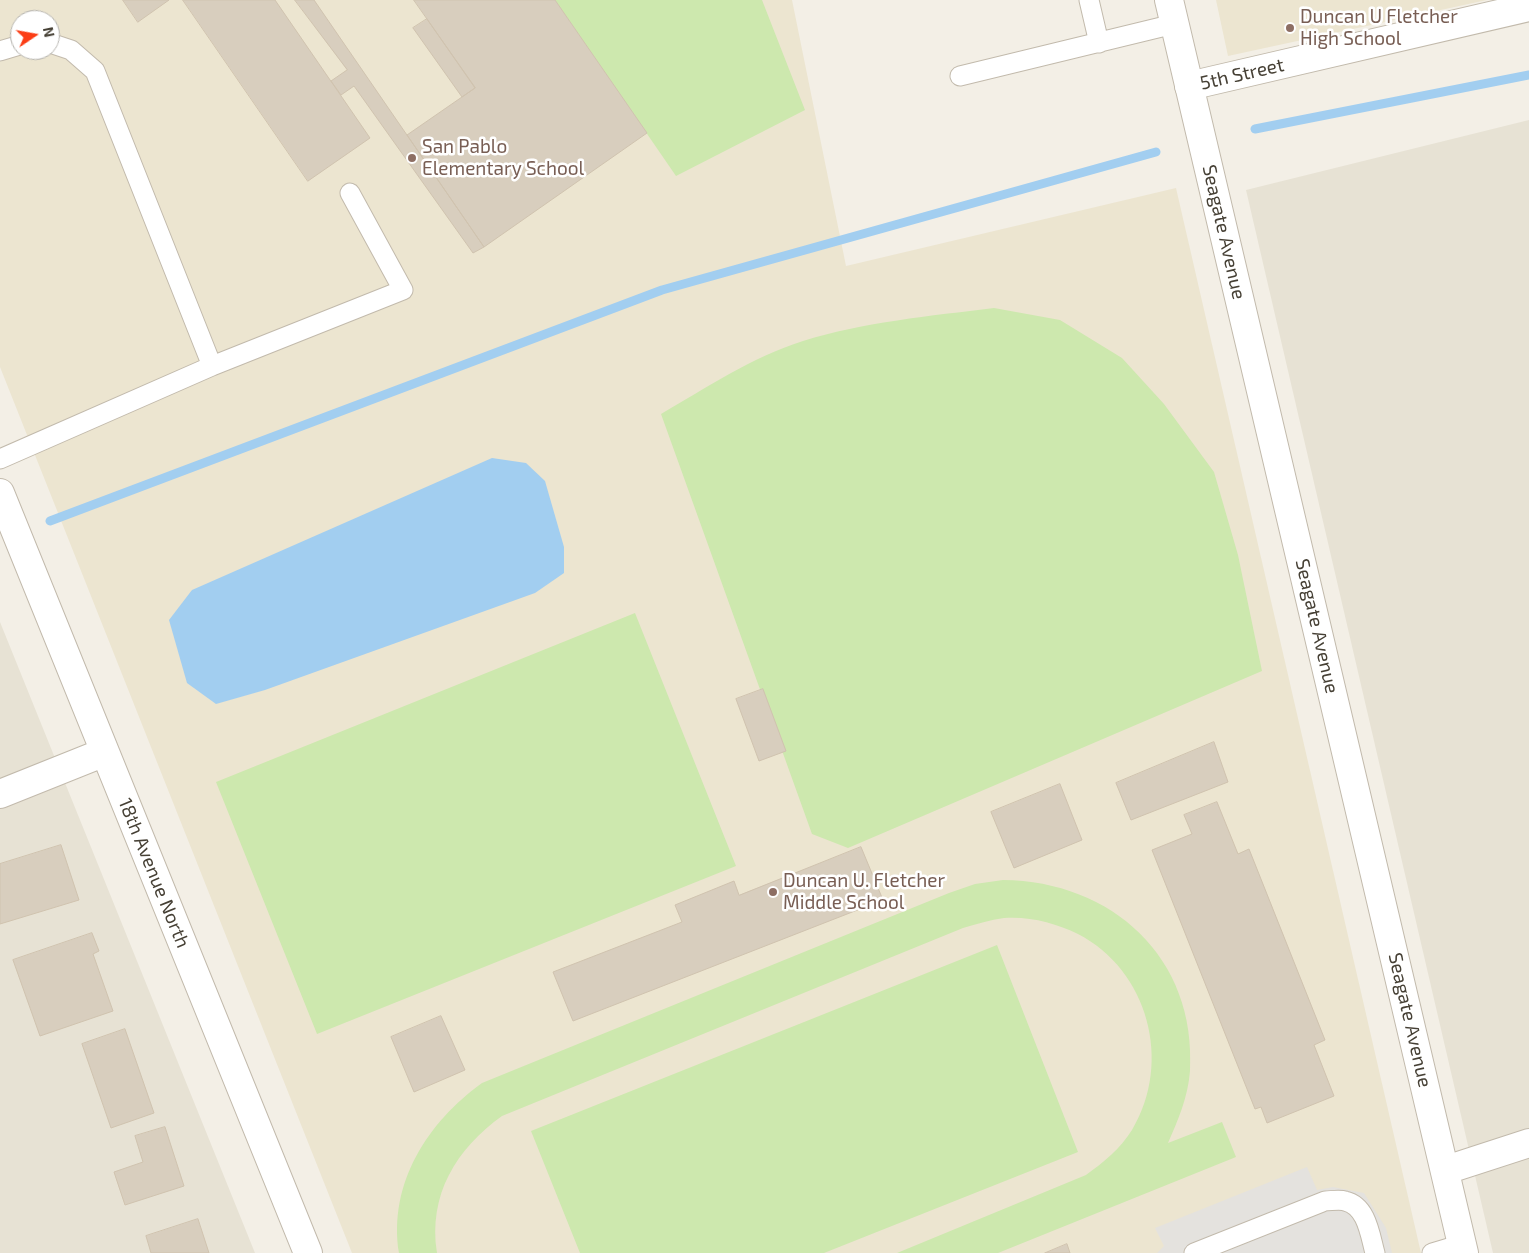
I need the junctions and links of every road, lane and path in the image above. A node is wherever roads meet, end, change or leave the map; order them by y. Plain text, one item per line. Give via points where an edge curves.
1 (1088, 0) edge
2 (1529, 8) edge
3 (1172, 12) edge
4 (1099, 43) junction
5 (60, 46) edge
6 (960, 76) dead end
7 (1189, 86) junction
8 (350, 192) dead end
9 (212, 366) junction
10 (0, 459) edge
11 (0, 493) edge
12 (105, 752) junction
13 (0, 794) edge
14 (1529, 1143) edge
15 (1446, 1170) junction
16 (1463, 1249) edge
17 (308, 1253) edge
18 (1194, 1253) edge
19 (1375, 1253) edge
20 (1432, 1253) edge

1 - 4 lane
2 - 7 street, 5th Street
3 - 4 lane
3 - 7 street, Seagate Avenue
4 - 6 lane
5 - 9 lane via 71,50 95,71
7 - 15 street, Seagate Avenue
8 - 9 lane via 403,290
9 - 10 lane
11 - 12 street, 18th Avenue North
12 - 13 street
12 - 17 street, 18th Avenue North
14 - 15 street
15 - 16 street, Seagate Avenue
16 - 20 lane
18 - 19 lane via 1325,1202 1345,1200 1359,1208 1367,1223

